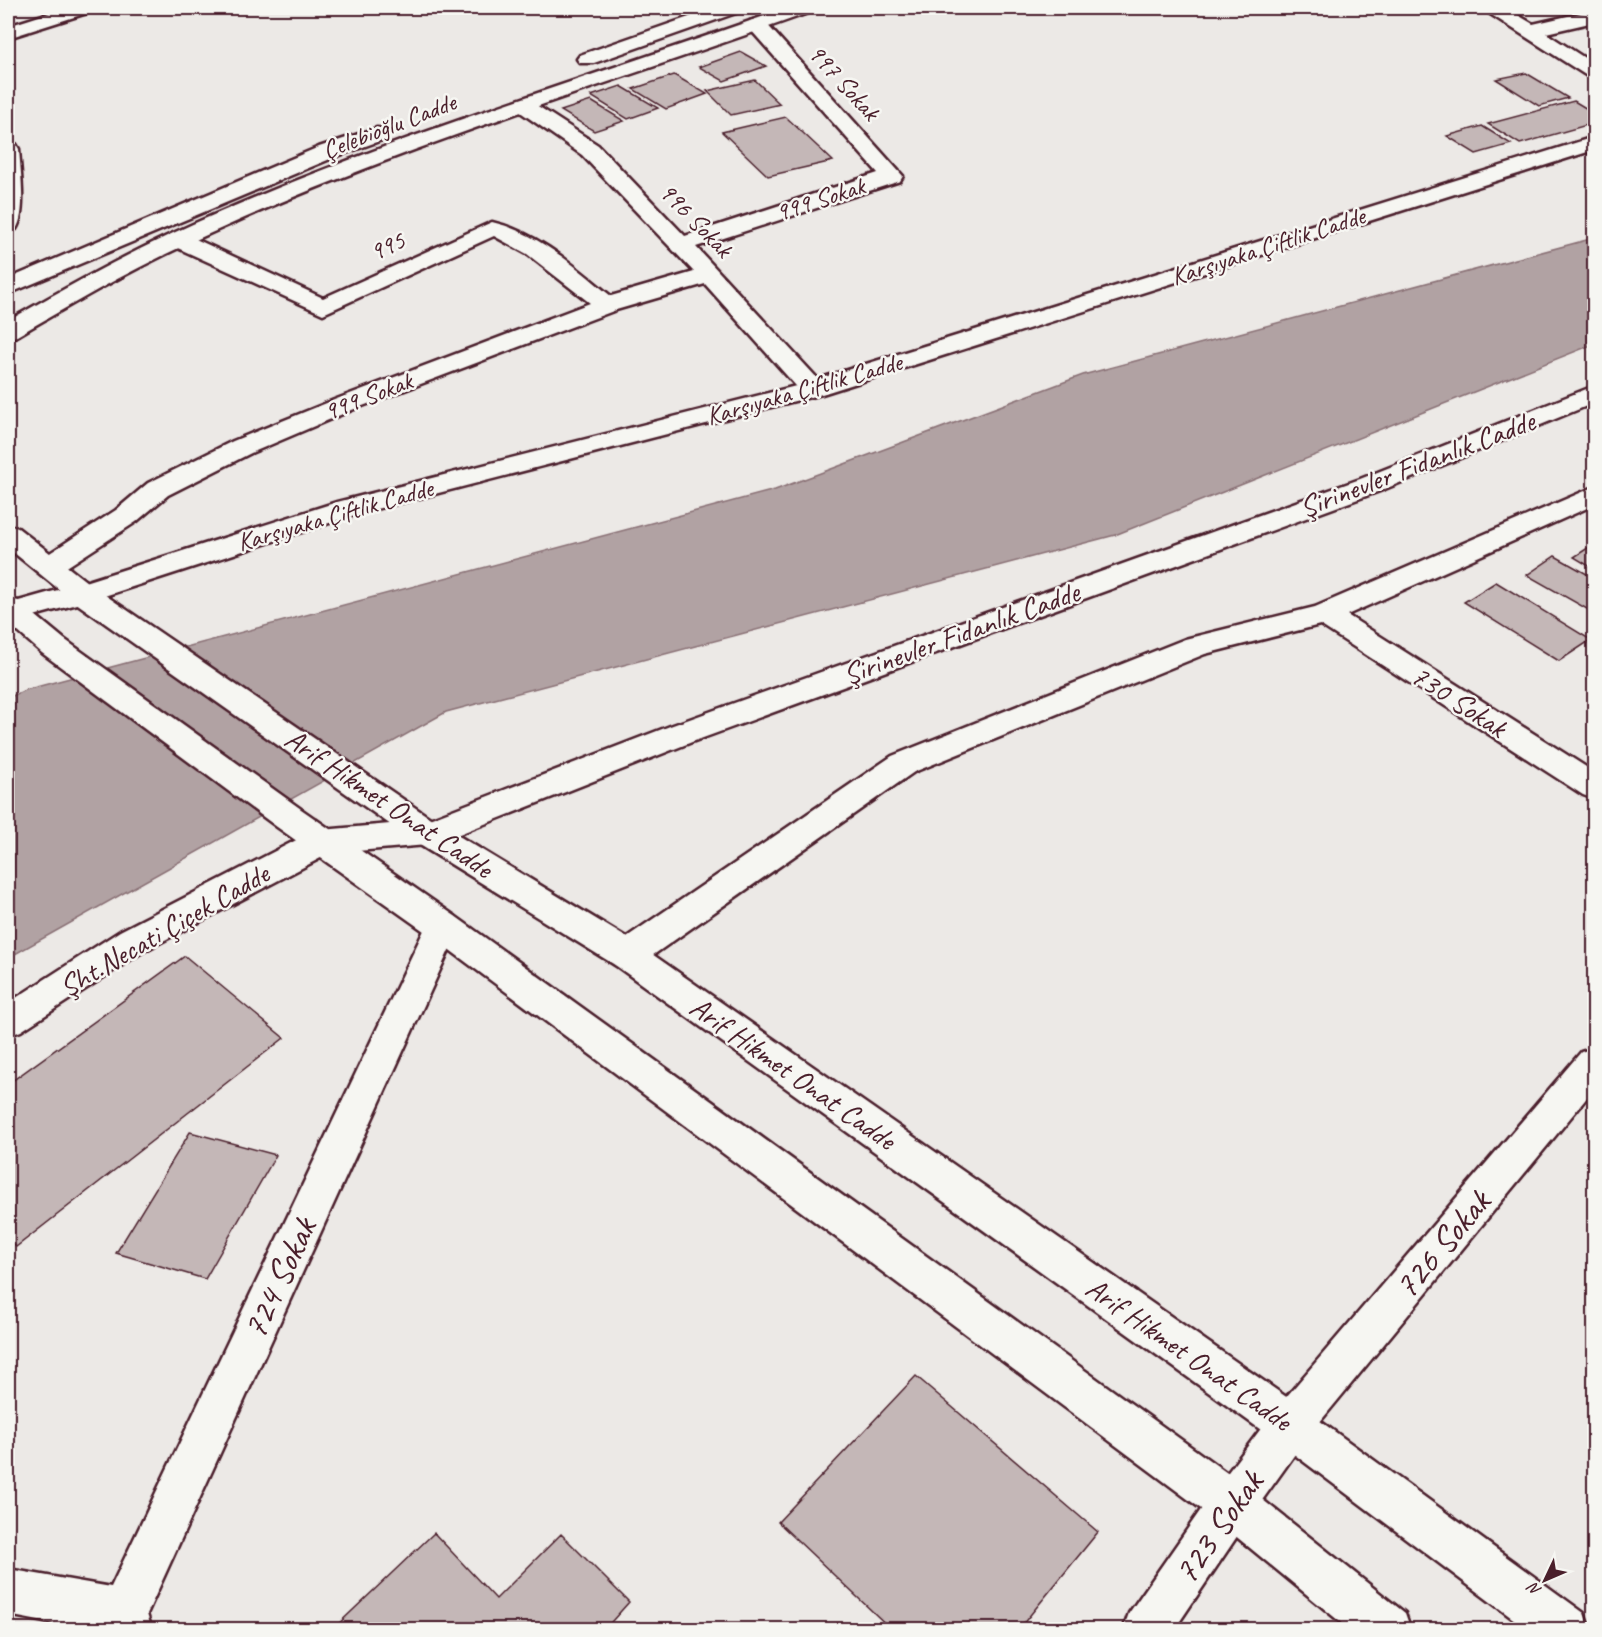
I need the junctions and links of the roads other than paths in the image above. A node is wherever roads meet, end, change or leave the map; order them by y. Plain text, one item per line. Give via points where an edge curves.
1 (82, 8) edge
2 (728, 8) edge
3 (804, 8) edge
4 (1494, 8) edge
5 (1594, 16) edge
6 (757, 25) junction
7 (1530, 31) junction
8 (8, 32) edge
9 (572, 65) dead end
10 (1594, 72) edge
11 (524, 105) junction
12 (394, 128) dead end
13 (1594, 143) edge
14 (8, 149) edge
15 (891, 176) joint
16 (8, 224) edge
17 (179, 240) junction
18 (680, 245) junction
19 (710, 275) junction
20 (8, 287) edge
21 (607, 305) junction
22 (8, 331) edge
23 (813, 389) junction
24 (1594, 394) edge
25 (1594, 495) edge
26 (8, 534) edge
27 (49, 566) junction
28 (82, 593) junction
29 (9, 611) edge
30 (1324, 614) junction
31 (1594, 787) edge
32 (427, 833) junction
33 (322, 842) junction
34 (443, 927) junction
35 (627, 955) junction
36 (8, 1022) edge
37 (1594, 1064) edge
38 (1290, 1425) junction
39 (1232, 1504) junction
40 (8, 1592) edge
41 (126, 1621) edge
42 (1146, 1629) edge
43 (1388, 1629) edge
44 (1567, 1629) edge

1 - 8 main road
2 - 9 main road
3 - 6 main road, Çelebioğlu Cadde
4 - 7 main road
5 - 7 main road
6 - 11 main road, Çelebioğlu Cadde
6 - 15 main road, 997 Sokak
7 - 10 main road
11 - 17 main road, Çelebioğlu Cadde via 355,166
11 - 18 main road, 996 Sokak via 591,150
12 - 20 main road, Çelebioğlu Cadde via 327,152
13 - 23 main road, Karşıyaka Çiftlik Cadde
14 - 16 main road
15 - 18 main road, 999 Sokak
17 - 21 main road, 995 via 323,307 492,229 504,230 559,265
17 - 22 main road, Çelebioğlu Cadde
18 - 19 main road, 996 Sokak
19 - 21 main road, 999 Sokak
19 - 23 main road, 996 Sokak
21 - 27 main road, 999 Sokak via 242,447 158,489 126,516
23 - 28 main road, Karşıyaka Çiftlik Cadde via 347,508
24 - 32 main road, Şirinevler Fidanlık Cadde via 1370,485 681,734
25 - 30 main road
26 - 27 main road, Arif Hikmet Onat Cadde
27 - 28 main road, Arif Hikmet Onat Cadde
28 - 29 main road, Karşıyaka Çiftlik Cadde
28 - 32 main road, Arif Hikmet Onat Cadde
29 - 33 main road
30 - 31 main road, 730 Sokak
30 - 35 main road via 1196,646 903,764
32 - 33 main road, Şirinevler Fidanlık Cadde
32 - 35 main road, Arif Hikmet Onat Cadde
33 - 34 main road
33 - 36 main road, Şht.Necati Çiçek Cadde via 132,941
34 - 39 main road
34 - 41 main road, 724 Sokak
35 - 38 main road, Arif Hikmet Onat Cadde
37 - 38 main road, 726 Sokak
38 - 39 main road, 723 Sokak
38 - 44 main road, Arif Hikmet Onat Cadde
39 - 42 main road, 723 Sokak
39 - 43 main road
40 - 41 main road

